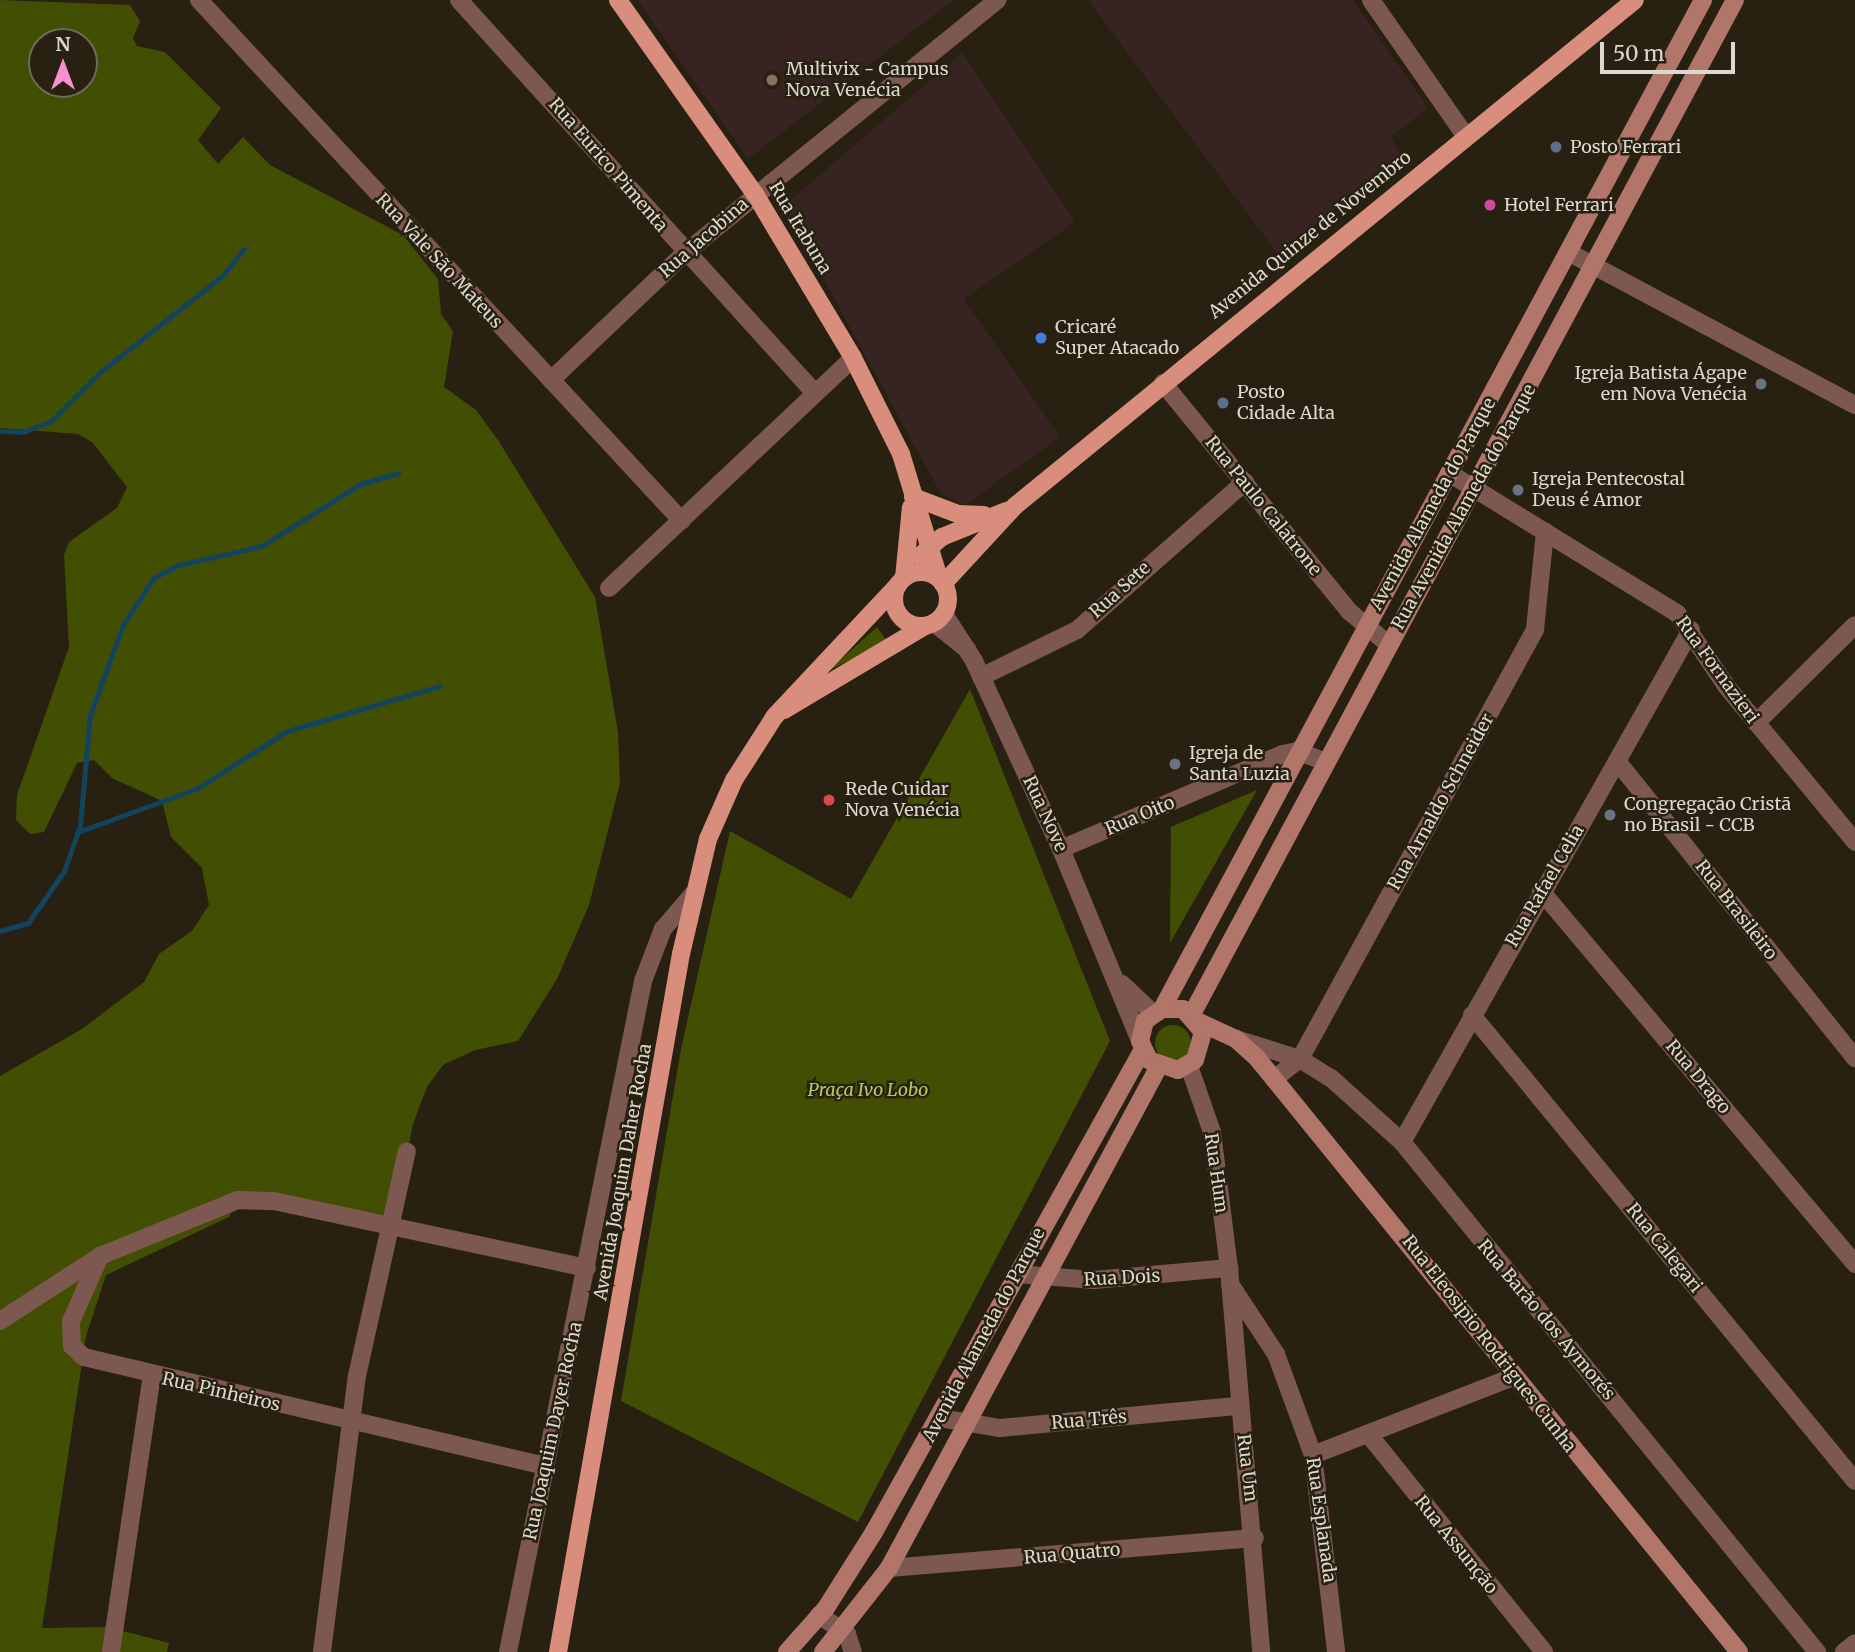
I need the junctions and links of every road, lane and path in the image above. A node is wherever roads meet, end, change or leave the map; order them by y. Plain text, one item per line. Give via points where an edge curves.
1 (199, 0) edge
2 (459, 0) edge
3 (618, 0) edge
4 (997, 0) edge
5 (1371, 0) edge
6 (1703, 0) edge
7 (1735, 0) edge
8 (1631, 1) edge
9 (1465, 135) junction
10 (755, 194) junction
11 (685, 253) junction
12 (1570, 253) junction
13 (1594, 266) junction
14 (853, 358) junction
15 (551, 380) junction
16 (1163, 383) junction
17 (814, 392) junction
18 (1855, 405) edge
19 (1450, 473) junction
20 (1245, 481) junction
21 (1476, 489) junction
22 (913, 497) junction
23 (1008, 509) junction
24 (682, 520) junction
25 (1545, 532) junction
26 (927, 548) junction
27 (905, 579) junction
28 (941, 581) junction
29 (608, 588) dead end
30 (934, 621) junction
31 (1855, 625) edge
32 (1366, 626) junction
33 (1691, 630) junction
34 (1389, 645) junction
35 (981, 677) junction
36 (775, 716) junction
37 (1756, 723) junction
38 (1297, 751) junction
39 (1617, 761) junction
40 (1326, 762) junction
41 (1855, 842) edge
42 (1061, 849) junction
43 (1541, 891) junction
44 (693, 894) junction
45 (1119, 981) junction
46 (1157, 1011) junction
47 (1472, 1015) junction
48 (1196, 1018) junction
49 (1236, 1039) junction
50 (1141, 1046) junction
51 (1201, 1052) junction
52 (1855, 1058) edge
53 (1300, 1059) junction
54 (1189, 1066) junction
55 (1158, 1068) junction
56 (1273, 1079) junction
57 (1402, 1142) junction
58 (407, 1151) dead end
59 (391, 1228) junction
60 (100, 1256) junction
61 (1855, 1264) edge
62 (587, 1268) junction
63 (1016, 1274) junction
64 (1229, 1276) junction
65 (1043, 1280) junction
66 (0, 1321) edge
67 (1264, 1329) junction
68 (1232, 1335) junction
69 (152, 1375) junction
70 (1513, 1377) junction
71 (1239, 1406) junction
72 (940, 1418) junction
73 (352, 1423) junction
74 (964, 1426) junction
75 (1369, 1435) junction
76 (1313, 1455) junction
77 (545, 1465) junction
78 (1855, 1481) edge
79 (1255, 1538) junction
80 (889, 1568) junction
81 (819, 1615) junction
82 (843, 1630) junction
83 (1855, 1643) edge
84 (1534, 1648) edge
85 (111, 1652) edge
86 (322, 1652) edge
87 (508, 1652) edge
88 (558, 1652) edge
89 (787, 1652) edge
90 (824, 1652) edge
91 (853, 1652) edge
92 (1261, 1652) edge
93 (1336, 1652) edge
94 (1740, 1652) edge
95 (1817, 1652) edge
96 (1844, 1652) edge

1 - 15 street, Rua Vale São Mateus
2 - 11 street, Rua Eurico Pimenta
3 - 10 main road, Rua Itabuna
4 - 10 street, Rua Jacobina
5 - 9 street
6 - 12 street, Avenida Alameda do Parque
7 - 13 street, Rua Avenida Alameda do Parque
8 - 9 main road, Avenida Quinze de Novembro
9 - 16 main road, Avenida Quinze de Novembro
10 - 11 street, Rua Jacobina
10 - 14 main road, Rua Itabuna
11 - 15 street, Rua Jacobina
11 - 17 street, Rua Eurico Pimenta
12 - 13 street
12 - 19 street, Avenida Alameda do Parque
13 - 18 street
13 - 21 street, Rua Avenida Alameda do Parque
14 - 17 street
14 - 22 main road, Rua Itabuna via 890,430
15 - 24 street, Rua Vale São Mateus
16 - 20 street, Rua Paulo Calatrone
16 - 23 main road, Avenida Quinze de Novembro
17 - 24 street
19 - 21 street, Rua Fornazieri
19 - 32 street, Avenida Alameda do Parque
20 - 32 street, Rua Paulo Calatrone
20 - 35 street, Rua Sete via 1077,629
21 - 25 street, Rua Fornazieri
21 - 34 street, Rua Avenida Alameda do Parque
22 - 23 main road via 958,514
22 - 26 main road, Rua Itabuna
22 - 27 main road
23 - 26 main road
23 - 28 main road
24 - 29 street
25 - 33 street, Rua Fornazieri via 1661,602
25 - 53 street, Rua Arnaldo Schneider via 1535,629
26 - 27 main road, Avenida Joaquim Daher Rocha
26 - 28 main road, Rua Itabuna
27 - 28 main road
27 - 30 main road via 896,610 908,623
27 - 36 main road, Avenida Joaquim Daher Rocha
28 - 30 main road
30 - 35 street, Rua Nove via 968,650
30 - 36 main road, Avenida Joaquim Daher Rocha
31 - 37 street
32 - 34 street, Rua Paulo Calatrone
32 - 38 street, Avenida Alameda do Parque
33 - 37 street, Rua Fornazieri
33 - 39 street, Rua Rafael Celia
34 - 40 street, Rua Avenida Alameda do Parque
35 - 42 street, Rua Nove
36 - 44 main road, Avenida Joaquim Daher Rocha via 720,807
37 - 41 street, Rua Fornazieri
38 - 40 street
38 - 42 street, Rua Oito
38 - 46 street, Avenida Alameda do Parque
39 - 43 street, Rua Rafael Celia
39 - 52 street, Rua Brasileiro
40 - 48 street, Rua Avenida Alameda do Parque
42 - 45 street, Rua Nove
43 - 47 street, Rua Rafael Celia
43 - 61 street, Rua Drago
44 - 62 street, Rua Joaquim Dayer Rocha via 663,929 643,981
44 - 88 main road, Avenida Joaquim Daher Rocha
45 - 46 street
45 - 50 street
46 - 48 street
46 - 50 street, Avenida Alameda do Parque
47 - 57 street, Rua Rafael Celia
47 - 78 street, Rua Calegari
48 - 49 street
48 - 51 street
49 - 51 street
49 - 53 street, Rua Barão dos Aymorés
49 - 56 street, Rua Eleosipio Rodrigues Cunha
50 - 55 street
50 - 63 street, Avenida Alameda do Parque
51 - 54 street
53 - 56 street
53 - 57 street, Rua Barão dos Aymorés via 1359,1101
54 - 55 street
54 - 64 street, Rua Hum via 1212,1132
55 - 65 street, Avenida Alameda do Parque
56 - 70 street, Rua Eleosipio Rodrigues Cunha
57 - 95 street, Rua Barão dos Aymorés
58 - 59 street
59 - 60 street via 274,1201 238,1200
59 - 62 street
59 - 73 street
60 - 66 street
60 - 69 street, Rua Pinheiros via 71,1321 72,1346 91,1358
62 - 77 street, Rua Joaquim Dayer Rocha
63 - 65 street, Rua Dois
63 - 72 street, Avenida Alameda do Parque
64 - 65 street, Rua Dois
64 - 67 street, Rua Esplanada
64 - 68 street, Rua Um
65 - 74 street, Avenida Alameda do Parque
67 - 68 street
67 - 76 street, Rua Esplanada
68 - 71 street, Rua Um
69 - 73 street, Rua Pinheiros
69 - 85 street
70 - 75 street
70 - 94 street, Rua Eleosipio Rodrigues Cunha
71 - 74 street, Rua Três
71 - 79 street, Rua Um
72 - 74 street, Rua Três
72 - 81 street, Avenida Alameda do Parque
73 - 77 street, Rua Pinheiros
73 - 86 street
74 - 80 street, Avenida Alameda do Parque
75 - 76 street
75 - 84 street, Rua Assunção
76 - 93 street, Rua Esplanada
77 - 87 street, Rua Joaquim Dayer Rocha
79 - 80 street, Rua Quatro
79 - 92 street, Rua Um
80 - 82 street, Avenida Alameda do Parque
81 - 82 street
81 - 89 street, Avenida Alameda do Parque
82 - 90 street, Avenida Alameda do Parque
82 - 91 street
83 - 96 street

